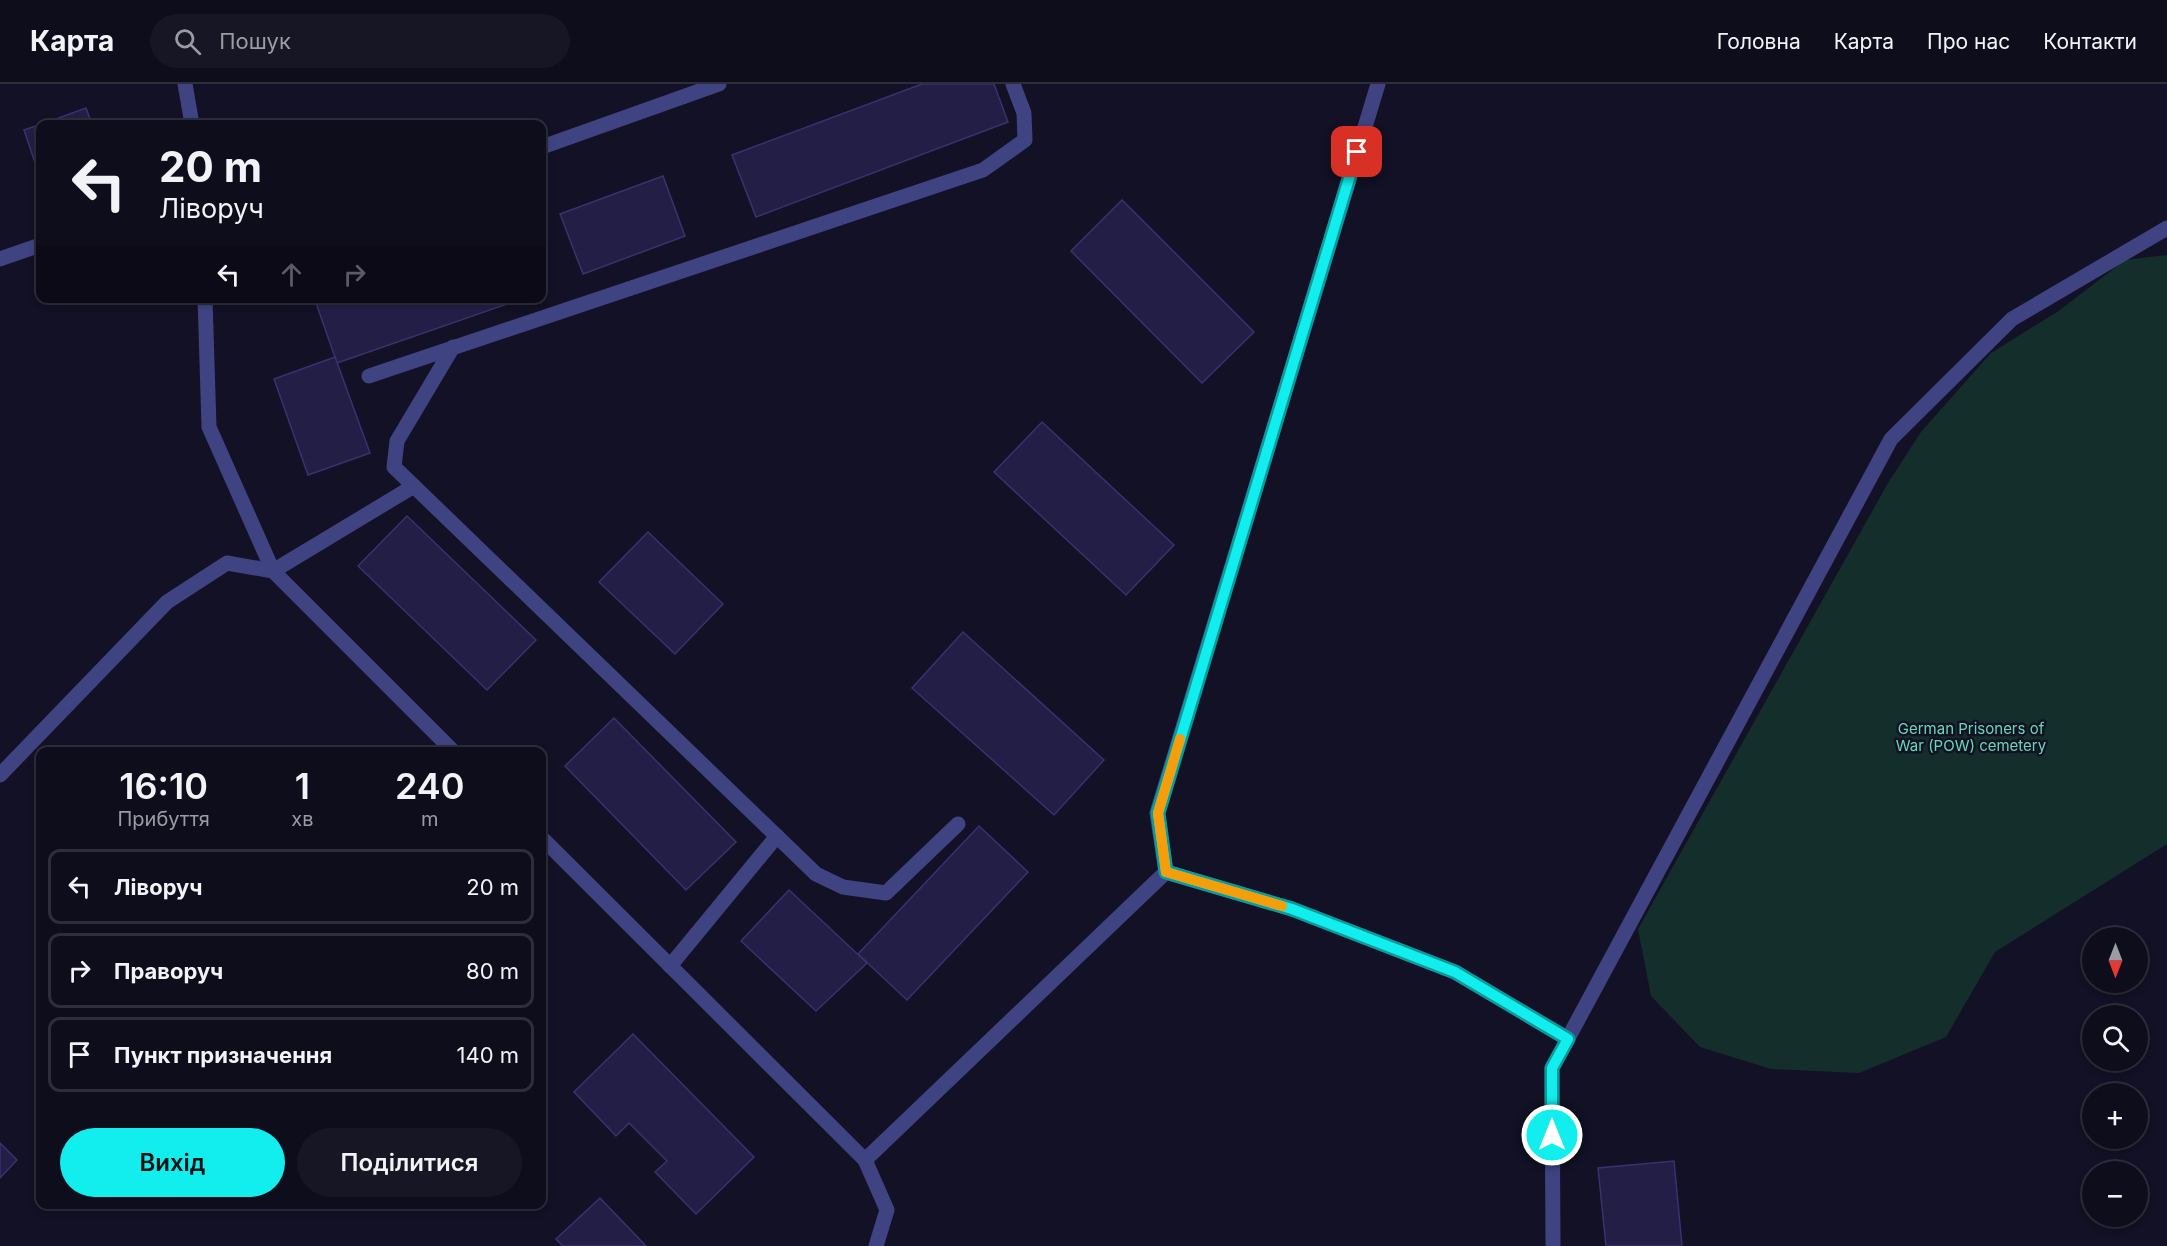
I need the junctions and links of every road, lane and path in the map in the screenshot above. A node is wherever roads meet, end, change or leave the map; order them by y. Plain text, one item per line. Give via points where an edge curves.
1 (185, 84) edge
2 (719, 84) edge
3 (1013, 84) edge
4 (1378, 84) edge
5 (191, 120) edge
6 (546, 146) edge
7 (2167, 228) edge
8 (36, 246) edge
9 (0, 258) edge
10 (206, 303) edge
11 (453, 347) junction
12 (369, 376) dead end
13 (414, 486) junction
14 (273, 571) junction
15 (449, 747) edge
16 (0, 775) edge
17 (958, 824) dead end
18 (777, 836) junction
19 (546, 842) edge
20 (1166, 872) junction
21 (670, 966) junction
22 (1568, 1039) junction
23 (865, 1160) junction
24 (876, 1246) edge
25 (1553, 1246) edge

1 - 5 street
2 - 6 street
3 - 11 street via 1024,113 1025,140 983,170
4 - 20 street via 1158,813
7 - 22 street via 2012,319 1891,440
8 - 9 street
10 - 14 street via 209,427
11 - 12 street
11 - 13 street via 397,441 394,467
13 - 14 street
13 - 18 street
14 - 15 street
14 - 16 street via 227,563 167,602
17 - 18 street via 886,893 843,887 816,874
18 - 21 street
19 - 21 street
20 - 22 street via 1292,909 1455,972
20 - 23 street
21 - 23 street
22 - 25 street via 1552,1068
23 - 24 street via 887,1210

